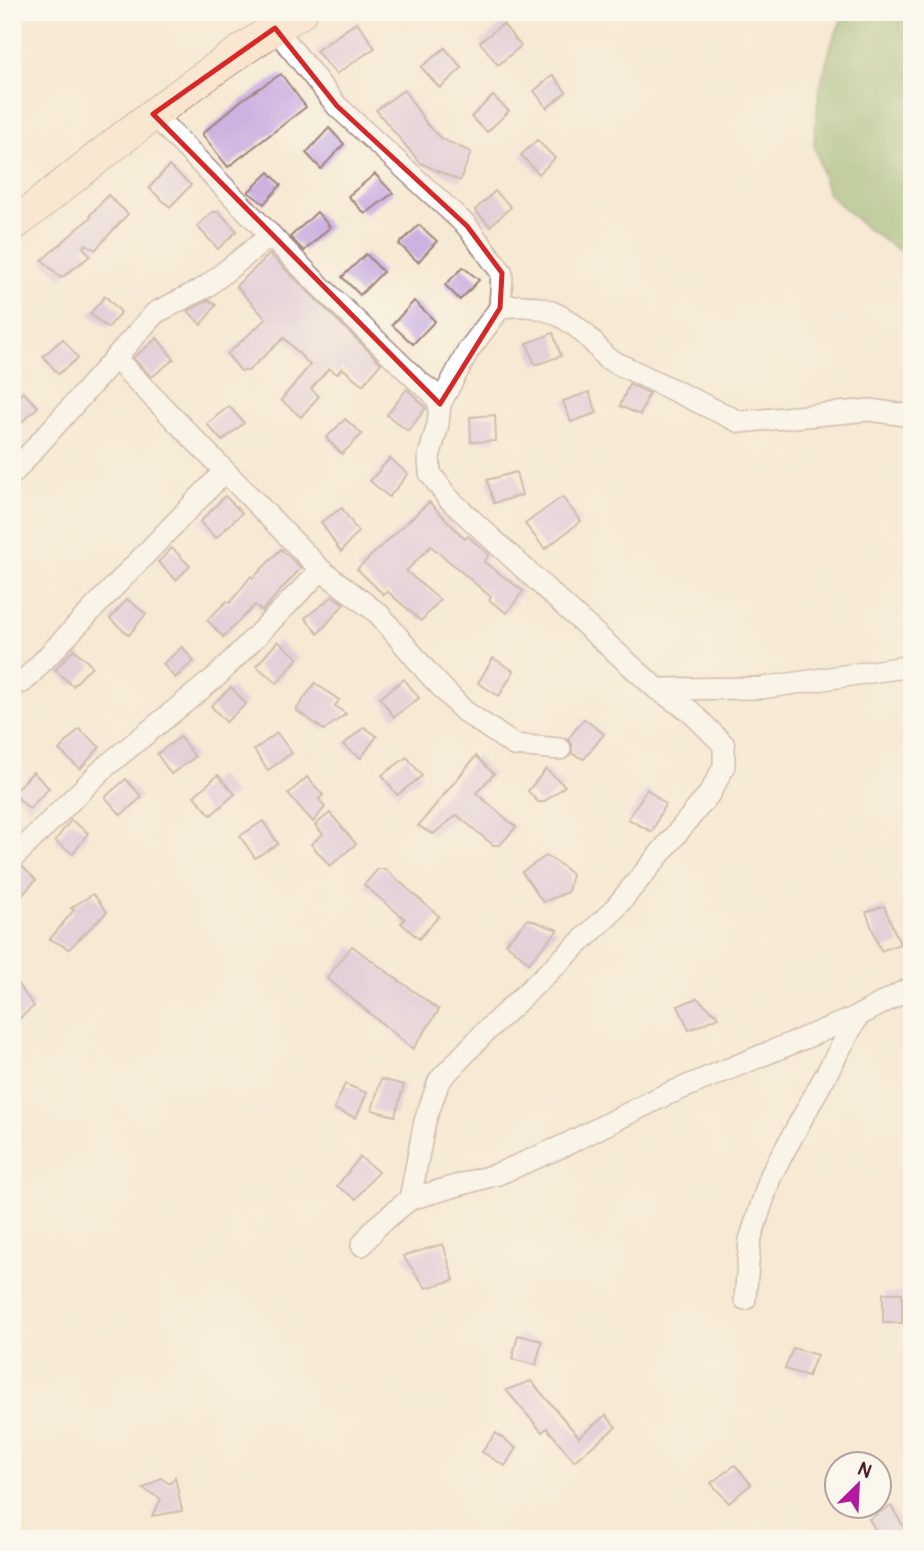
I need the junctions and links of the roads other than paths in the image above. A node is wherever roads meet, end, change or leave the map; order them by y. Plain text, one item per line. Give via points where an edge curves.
1 (288, 20) edge
2 (153, 114) junction
3 (12, 226) edge
4 (271, 235) junction
5 (500, 308) junction
6 (116, 358) junction
7 (440, 404) junction
8 (912, 416) edge
9 (224, 472) junction
10 (12, 474) edge
11 (321, 570) junction
12 (912, 666) edge
13 (16, 682) edge
14 (657, 689) junction
15 (560, 749) dead end
16 (12, 859) edge
17 (912, 987) edge
18 (858, 1016) junction
19 (410, 1199) junction
20 (362, 1245) dead end
21 (745, 1299) dead end

1 - 2 main road
1 - 5 street via 337,106 467,226 502,274
2 - 3 main road
2 - 4 street
4 - 6 street via 206,287 155,313
4 - 7 street
5 - 7 street via 468,351
5 - 8 street via 538,307 574,322 606,358 740,422 870,410
6 - 9 street
6 - 10 street
7 - 14 street via 430,473 448,498
9 - 11 street
9 - 13 street
11 - 15 street via 379,614 464,711 514,745
11 - 16 street via 217,676 105,768
12 - 14 street via 762,688
14 - 19 street via 690,711 724,745 724,767 710,793 612,912 439,1081 425,1121
17 - 18 street
18 - 19 street via 663,1096 498,1174
18 - 21 street via 771,1175 750,1240
19 - 20 street

